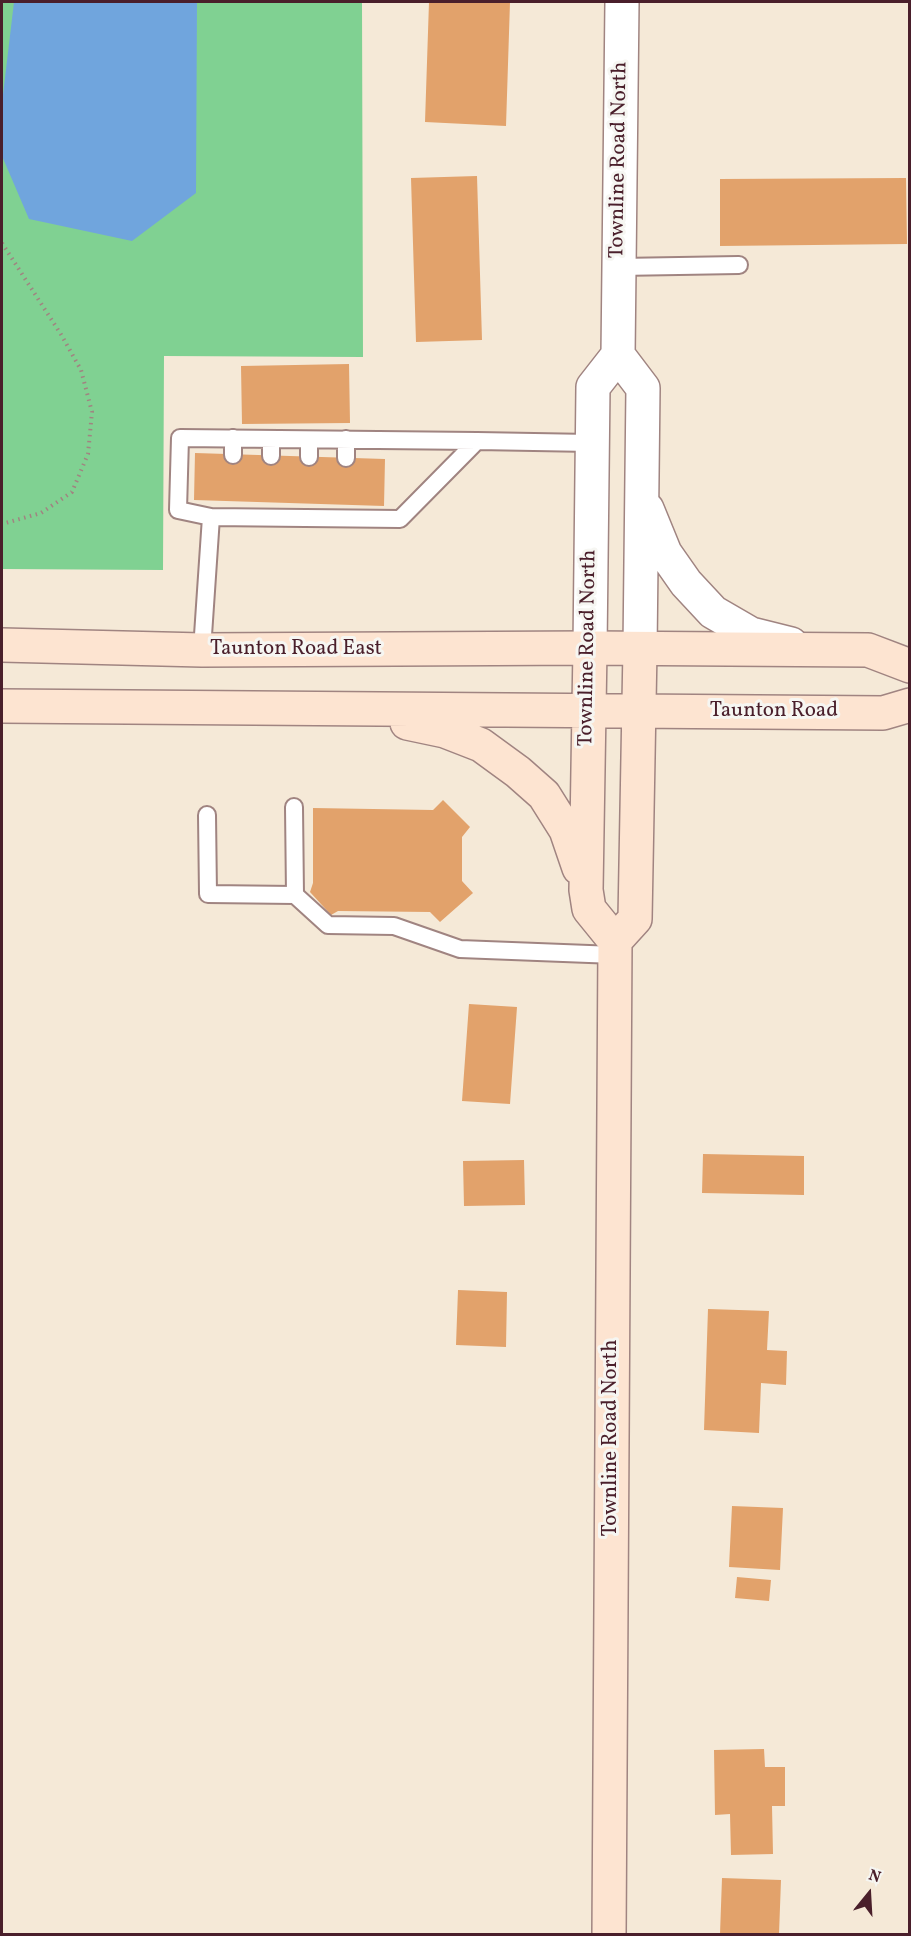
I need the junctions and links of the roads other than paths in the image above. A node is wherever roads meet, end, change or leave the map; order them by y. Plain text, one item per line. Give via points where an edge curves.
1 (622, 2) edge
2 (739, 265) dead end
3 (619, 267) junction
4 (618, 355) junction
5 (346, 439) junction
6 (477, 441) junction
7 (591, 443) junction
8 (346, 458) dead end
9 (641, 493) junction
10 (211, 517) junction
11 (2, 645) edge
12 (590, 648) junction
13 (640, 649) junction
14 (202, 650) junction
15 (819, 651) junction
16 (909, 666) edge
17 (909, 705) edge
18 (2, 706) edge
19 (332, 708) junction
20 (588, 711) junction
21 (638, 711) junction
22 (294, 807) dead end
23 (207, 814) dead end
24 (586, 890) junction
25 (295, 895) junction
26 (615, 948) junction
27 (609, 1935) edge

1 - 3 street, Townline Road North
2 - 3 lane
3 - 4 street, Townline Road North
4 - 7 street, Townline Road North via 592,387
4 - 9 street via 643,388
5 - 6 lane
5 - 8 lane
5 - 10 lane via 309,448 233,447 180,438 178,510
6 - 7 lane
6 - 10 lane via 400,519 345,512 232,509
7 - 12 street, Townline Road North
9 - 13 street
9 - 15 street via 665,553 713,612 751,634
10 - 14 lane
11 - 14 main road, Taunton Road East
12 - 13 main road, Taunton Road East
12 - 14 main road, Taunton Road East
12 - 20 main road, Townline Road North
13 - 15 main road
13 - 21 main road
15 - 16 main road via 868,650
17 - 21 main road, Taunton Road via 883,713
18 - 19 main road
19 - 20 main road
19 - 24 main road via 445,731 481,745 544,795 566,830
20 - 21 main road, Taunton Road
20 - 24 main road, Townline Road North
21 - 26 main road via 635,919
22 - 25 lane
23 - 25 lane via 208,894
24 - 26 main road, Townline Road North via 589,909
25 - 26 lane via 328,925 394,926 460,949
26 - 27 main road, Townline Road North

